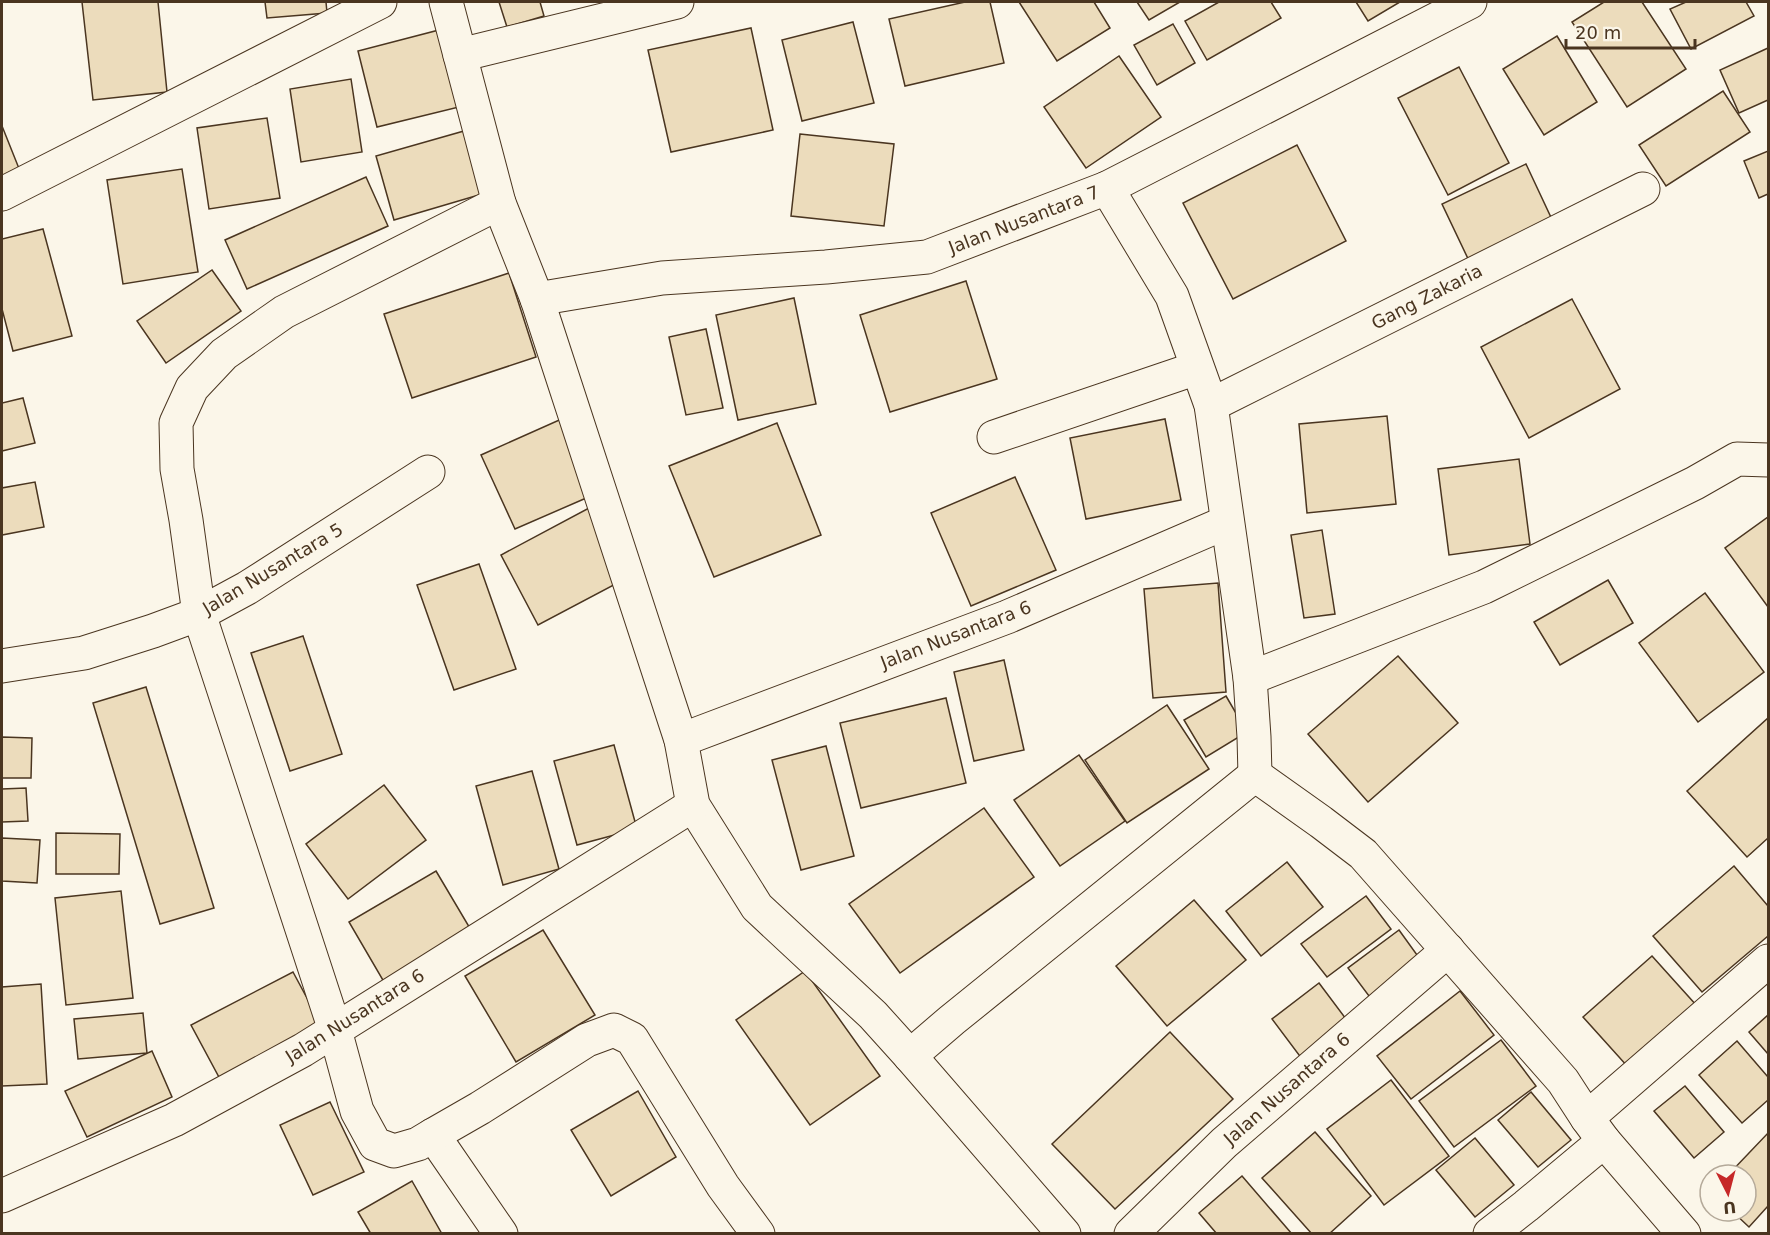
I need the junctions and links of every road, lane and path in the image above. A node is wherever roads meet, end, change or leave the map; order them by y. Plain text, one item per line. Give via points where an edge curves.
1 (380, 2) edge
2 (446, 2) edge
3 (677, 2) edge
4 (1470, 2) edge
5 (460, 55) junction
6 (1107, 188) junction
7 (1642, 189) dead end
8 (2, 194) edge
9 (499, 203) junction
10 (537, 299) junction
11 (1197, 368) junction
12 (1211, 405) junction
13 (994, 437) dead end
14 (1768, 460) edge
15 (428, 472) dead end
16 (1227, 522) junction
17 (199, 614) junction
18 (2, 666) edge
19 (1250, 678) junction
20 (681, 740) junction
21 (1255, 776) junction
22 (693, 805) junction
23 (1448, 950) junction
24 (1768, 961) edge
25 (335, 1030) junction
26 (910, 1056) junction
27 (1596, 1130) junction
28 (434, 1135) junction
29 (2, 1196) edge
30 (501, 1233) edge
31 (758, 1233) edge
32 (1064, 1233) edge
33 (1131, 1233) edge
34 (1490, 1233) edge
35 (1684, 1233) edge

1 - 8 street
2 - 5 street
3 - 5 street
4 - 6 street, Jalan Nusantara 7
5 - 9 street
6 - 10 street, Jalan Nusantara 7 via 927,257 662,278
6 - 11 street via 1172,296
7 - 12 street, Gang Zakaria
9 - 10 street
9 - 17 street via 285,312 224,354 192,388 176,423 177,469
10 - 20 street
11 - 12 street
11 - 13 street
12 - 16 street
14 - 19 street via 1737,459 1484,587
15 - 17 street, Jalan Nusantara 5 via 247,588
16 - 19 street
16 - 20 street, Jalan Nusantara 6 via 1007,616
17 - 18 street, Jalan Nusantara 5 via 84,653
17 - 25 street
19 - 21 street
20 - 22 street
21 - 23 street via 1363,854
21 - 26 street
22 - 25 street, Jalan Nusantara 6
22 - 26 street via 757,907
23 - 27 street via 1563,1081
23 - 33 street, Jalan Nusantara 6 via 1224,1143
24 - 27 street
25 - 28 street via 357,1111 375,1144 394,1151
25 - 29 street, Jalan Nusantara 6 via 174,1120
26 - 32 street
27 - 34 street via 1526,1206
27 - 35 street
28 - 30 street
28 - 31 street via 587,1040 614,1030 632,1039 723,1186

